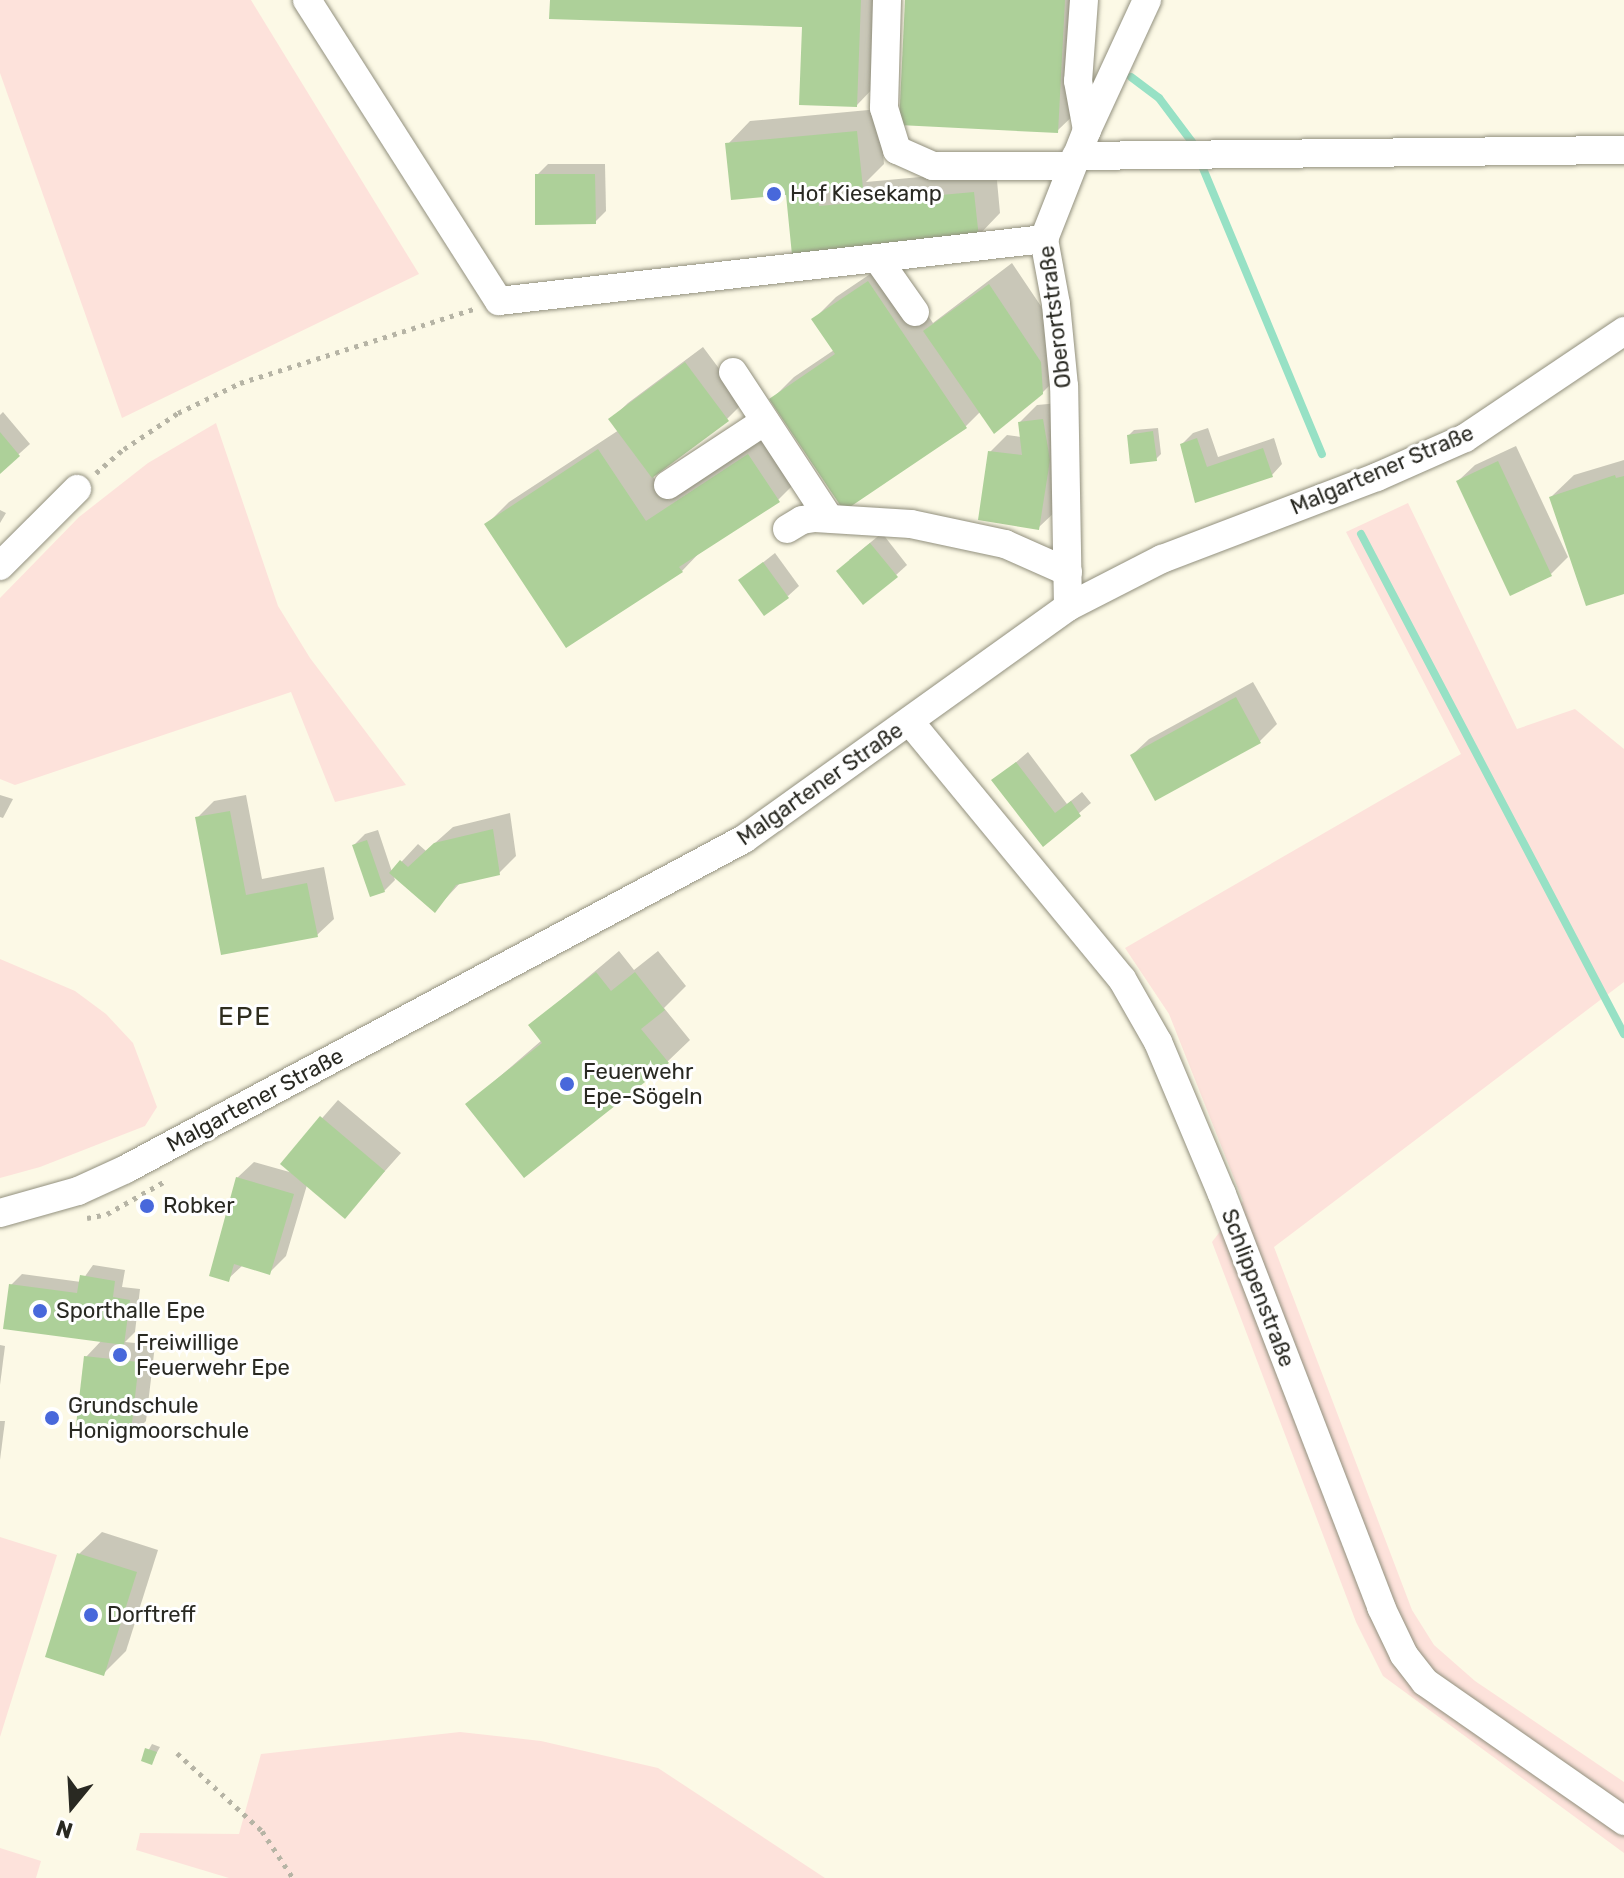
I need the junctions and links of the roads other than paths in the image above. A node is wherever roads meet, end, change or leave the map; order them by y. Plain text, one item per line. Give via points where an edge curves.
1 (307, 0) edge
2 (887, 0) edge
3 (1084, 0) edge
4 (1147, 0) edge
5 (1087, 130) junction
6 (1624, 150) edge
7 (1074, 161) junction
8 (1044, 239) junction
9 (877, 258) junction
10 (915, 312) dead end
11 (1624, 331) edge
12 (733, 372) dead end
13 (765, 421) junction
14 (668, 485) dead end
15 (77, 489) road end
16 (829, 518) junction
17 (787, 529) dead end
18 (0, 566) edge
19 (1068, 572) junction
20 (1068, 607) junction
21 (910, 722) junction
22 (0, 1213) edge
23 (1624, 1821) edge

1 - 9 street via 499,301
2 - 7 street via 884,108 897,150 933,166
3 - 5 street via 1078,81
4 - 5 street, Oberortstraße
5 - 7 street, Oberortstraße
6 - 7 street via 1198,154
7 - 8 street, Oberortstraße
8 - 9 street
8 - 19 street, Oberortstraße via 1064,386
9 - 10 street
11 - 20 street, Malgartener Straße via 1465,438 1162,559
12 - 13 street
13 - 14 street
13 - 16 street
15 - 18 street
16 - 17 street via 802,520
16 - 19 street via 977,536 1030,552
19 - 20 street, Oberortstraße
20 - 21 street, Malgartener Straße
21 - 22 street, Malgartener Straße via 744,839 126,1169 78,1191
21 - 23 street, Schlippenstraße via 1122,979 1158,1042 1404,1655 1425,1682

